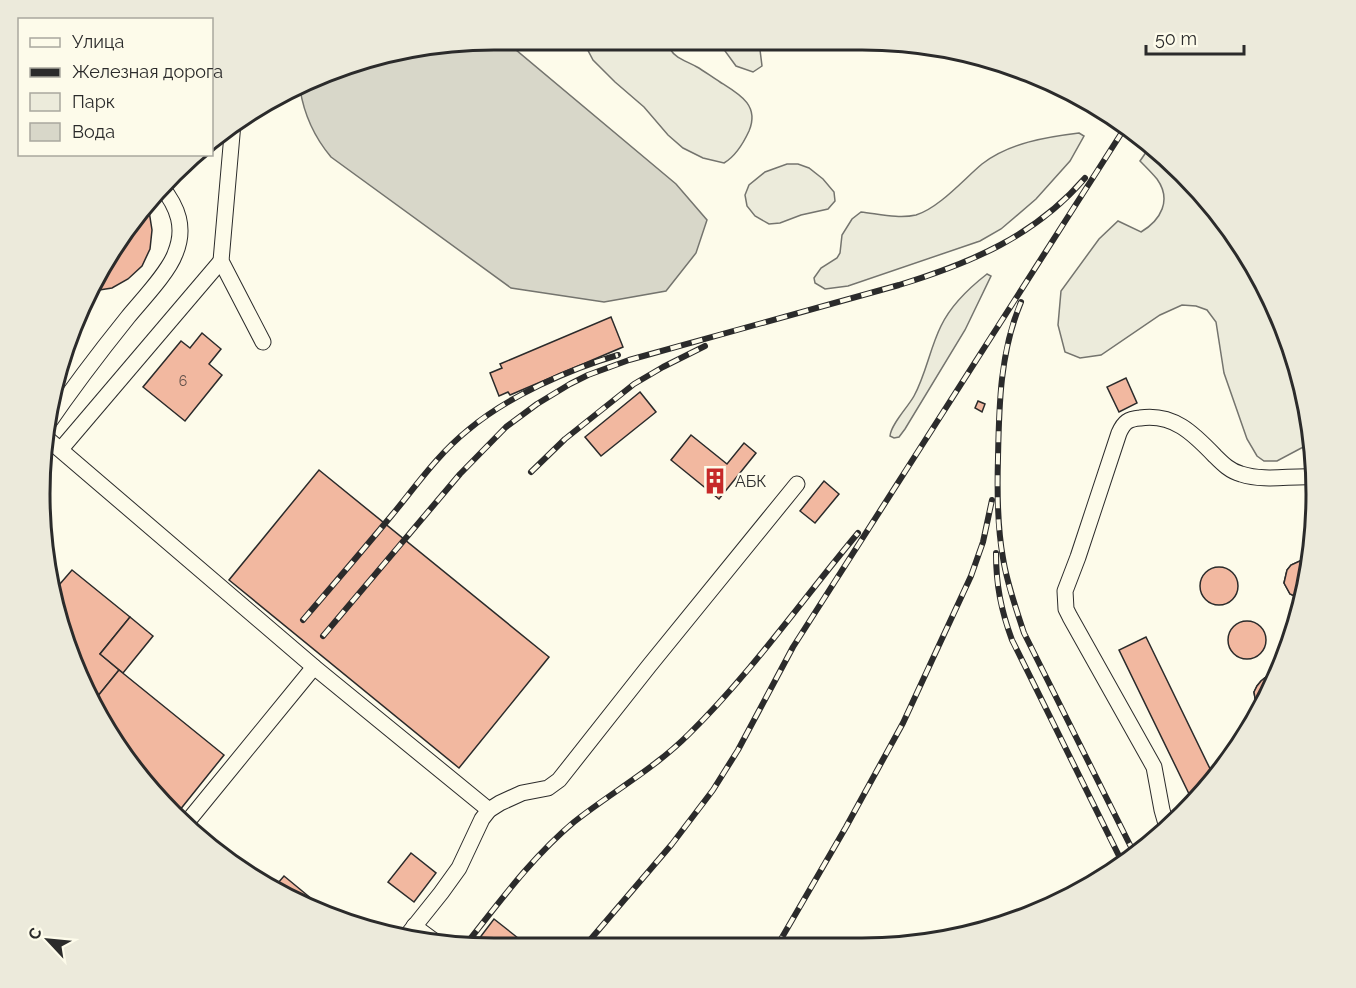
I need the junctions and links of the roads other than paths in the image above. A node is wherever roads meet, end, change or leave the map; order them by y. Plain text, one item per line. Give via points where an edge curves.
1 (232, 135) edge
2 (167, 194) edge
3 (221, 261) junction
4 (263, 342) dead end
5 (57, 411) edge
6 (52, 442) edge
7 (61, 449) junction
8 (1306, 477) edge
9 (797, 484) dead end
10 (315, 667) junction
11 (489, 810) junction
12 (191, 818) edge
13 (1165, 819) edge
14 (411, 931) edge

1 - 3 lane
2 - 5 lane via 180,223 175,254
3 - 4 lane
3 - 7 lane
6 - 7 lane
7 - 10 lane
8 - 13 lane via 1275,479 1241,474 1227,468 1185,427 1159,417 1123,423 1065,591 1065,601 1070,617 1154,767
9 - 11 lane via 559,780 548,788 522,793
10 - 11 lane
10 - 12 lane
11 - 14 lane via 459,868

